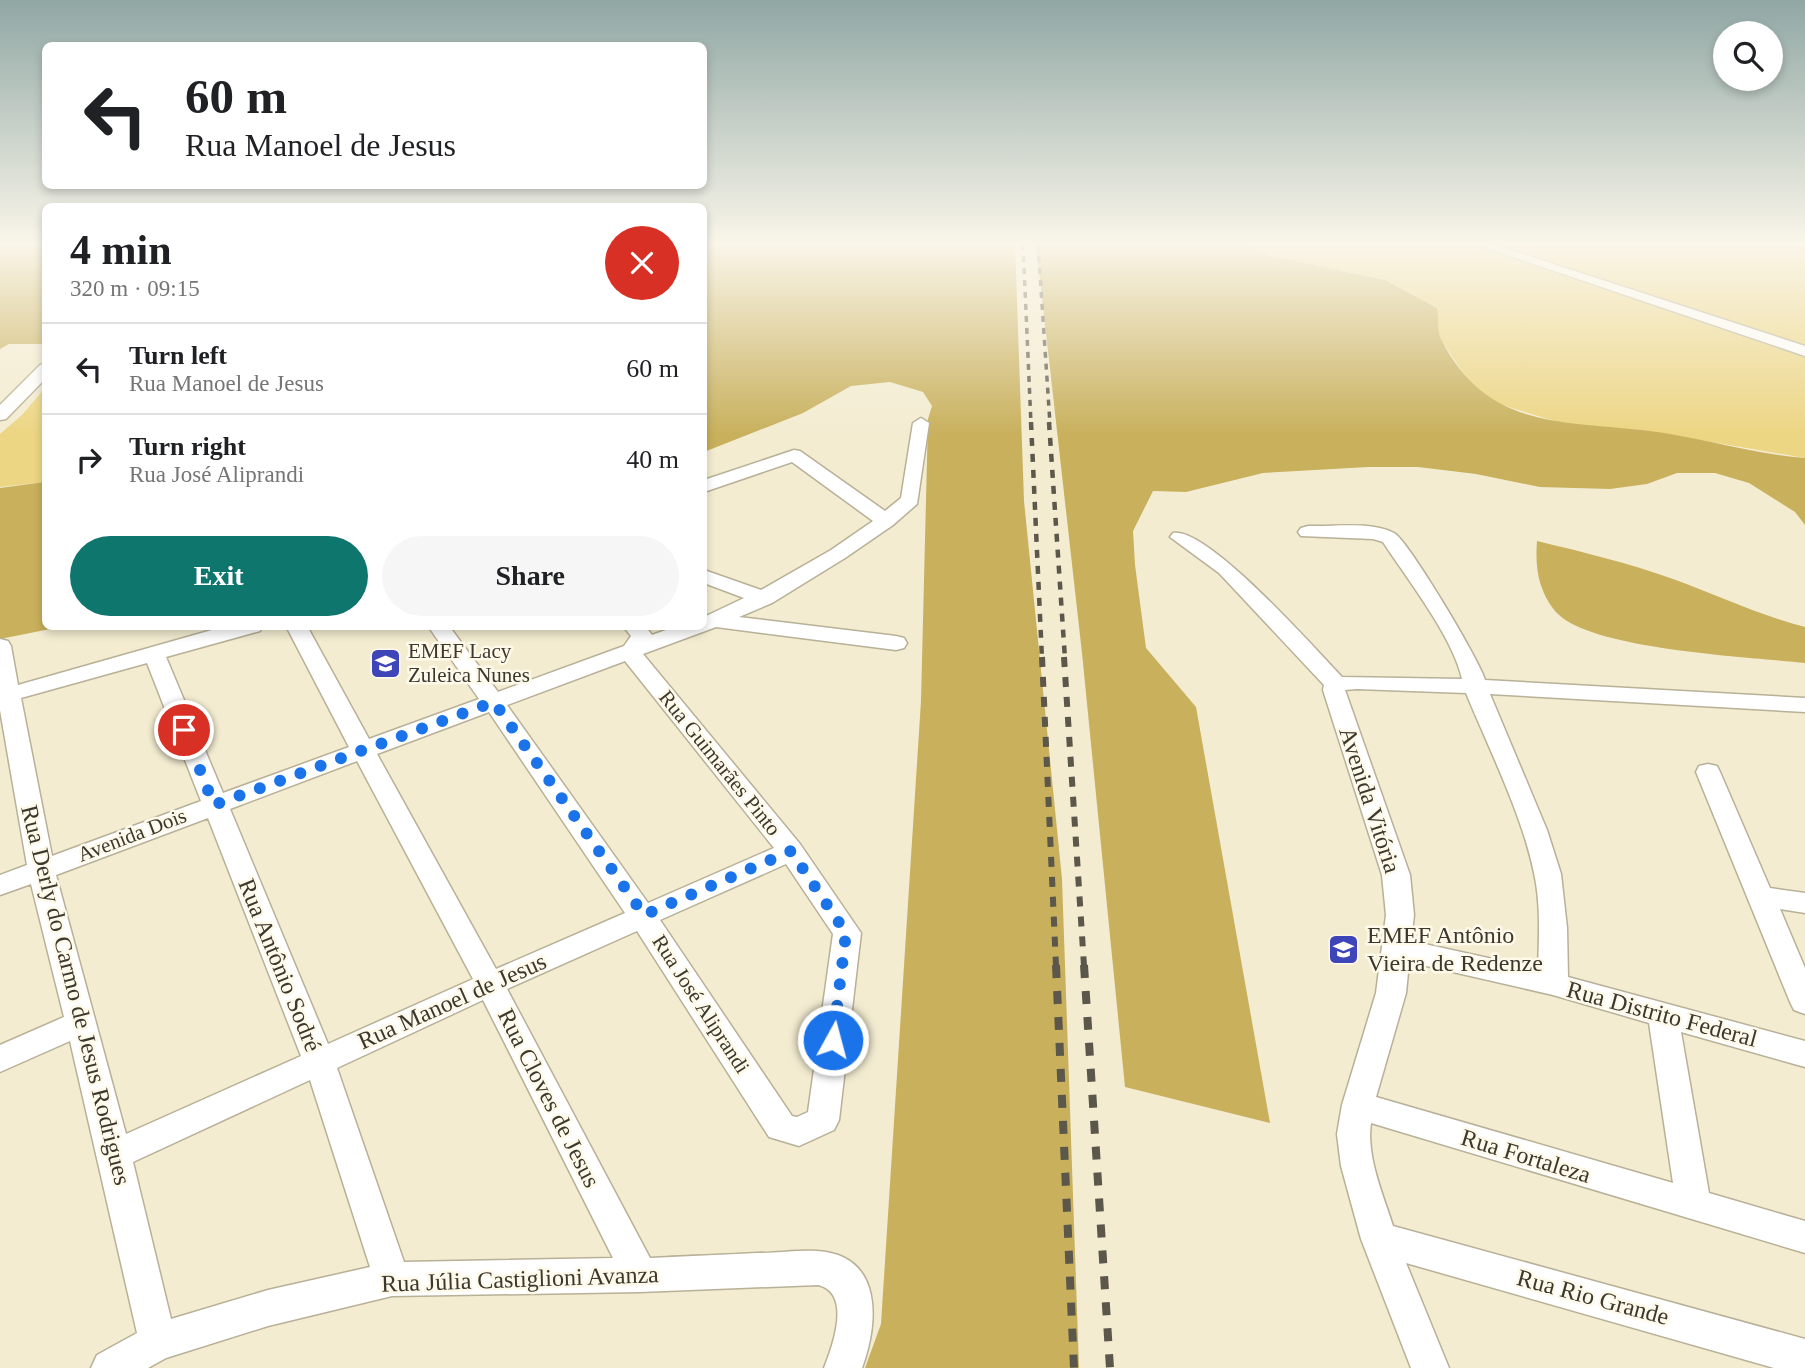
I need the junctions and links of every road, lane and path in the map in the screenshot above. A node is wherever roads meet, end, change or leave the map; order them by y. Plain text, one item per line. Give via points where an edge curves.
1 (1676, 308) edge
2 (1805, 351) edge
3 (42, 372) edge
4 (0, 415) edge
5 (921, 423) dead end
6 (707, 485) edge
7 (886, 521) junction
8 (1308, 532) dead end
9 (1180, 537) dead end
10 (707, 577) edge
11 (765, 599) junction
12 (707, 623) edge
13 (707, 624) edge
14 (239, 630) edge
15 (298, 630) edge
16 (441, 630) edge
17 (678, 630) edge
18 (632, 640) edge
19 (896, 643) dead end
20 (0, 646) edge
21 (155, 656) junction
22 (1336, 684) junction
23 (1475, 686) junction
24 (4, 696) edge
25 (494, 702) junction
26 (1805, 705) edge
27 (365, 750) junction
28 (1708, 772) dead end
29 (214, 805) junction
30 (791, 851) junction
31 (41, 870) junction
32 (0, 884) edge
33 (1760, 896) junction
34 (1805, 902) edge
35 (644, 915) junction
36 (1396, 948) junction
37 (490, 984) junction
38 (1553, 984) junction
39 (1805, 1002) edge
40 (1662, 1014) junction
41 (81, 1023) junction
42 (1805, 1054) edge
43 (0, 1059) edge
44 (319, 1061) junction
45 (1358, 1105) junction
46 (799, 1132) joint
47 (115, 1154) junction
48 (1694, 1206) junction
49 (1805, 1237) edge
50 (1380, 1239) junction
51 (640, 1275) junction
52 (392, 1279) junction
53 (158, 1342) junction
54 (1805, 1358) edge
55 (110, 1368) edge
56 (843, 1368) edge
57 (1430, 1368) edge

1 - 2 street
3 - 4 street
5 - 7 street, Avenida Dois via 910,500
6 - 7 street via 794,455
7 - 11 street, Avenida Dois
8 - 23 street via 1375,533 1390,538 1461,647
9 - 22 street via 1226,569
10 - 11 street
11 - 12 street, Avenida Dois
13 - 19 street
14 - 21 street
15 - 27 street, Rua Cloves de Jesus
16 - 25 street, Rua José Aliprandi
17 - 18 street, Avenida Dois
18 - 25 street, Avenida Dois
18 - 30 street, Rua Guimarães Pinto
20 - 24 street, Rua Derly do Carmo de Jesus Rodrigues
21 - 24 street
21 - 29 street, Rua Antônio Sodré
22 - 23 street
22 - 36 street, Avenida Vitória via 1334,690 1396,875 1400,915
23 - 26 street
23 - 38 street via 1548,874
24 - 31 street, Rua Derly do Carmo de Jesus Rodrigues
25 - 27 street, Avenida Dois
25 - 35 street, Rua José Aliprandi
27 - 29 street, Avenida Dois
27 - 37 street, Rua Cloves de Jesus
28 - 33 street
29 - 31 street, Avenida Dois
29 - 44 street, Rua Antônio Sodré
30 - 35 street, Rua Manoel de Jesus
30 - 46 street, Rua Guimarães Pinto via 846,933 823,1120
31 - 32 street, Avenida Dois
31 - 41 street, Rua Derly do Carmo de Jesus Rodrigues
33 - 34 street
33 - 39 street
35 - 37 street, Rua Manoel de Jesus
35 - 46 street, Rua José Aliprandi via 781,1127
36 - 38 street, Rua Distrito Federal
36 - 45 street, Avenida Vitória via 1391,993
37 - 44 street, Rua Manoel de Jesus
37 - 51 street, Rua Cloves de Jesus
38 - 40 street, Rua Distrito Federal
40 - 42 street, Rua Distrito Federal
40 - 48 street
41 - 43 street
41 - 47 street, Rua Derly do Carmo de Jesus Rodrigues
44 - 47 street, Rua Manoel de Jesus
44 - 52 street, Rua Antônio Sodré
45 - 48 street, Rua Fortaleza
45 - 50 street, Avenida Vitória via 1353,1134 1356,1155
47 - 53 street, Rua Derly do Carmo de Jesus Rodrigues
48 - 49 street, Rua Fortaleza
50 - 54 street, Rua Rio Grande
50 - 57 street, Avenida Vitória
51 - 52 street, Rua Júlia Castiglioni Avanza
51 - 56 street, Rua Júlia Castiglioni Avanza via 818,1268 835,1272 846,1279 855,1295 855,1326
52 - 53 street, Rua Júlia Castiglioni Avanza via 268,1308
53 - 55 street, Rua Júlia Castiglioni Avanza

